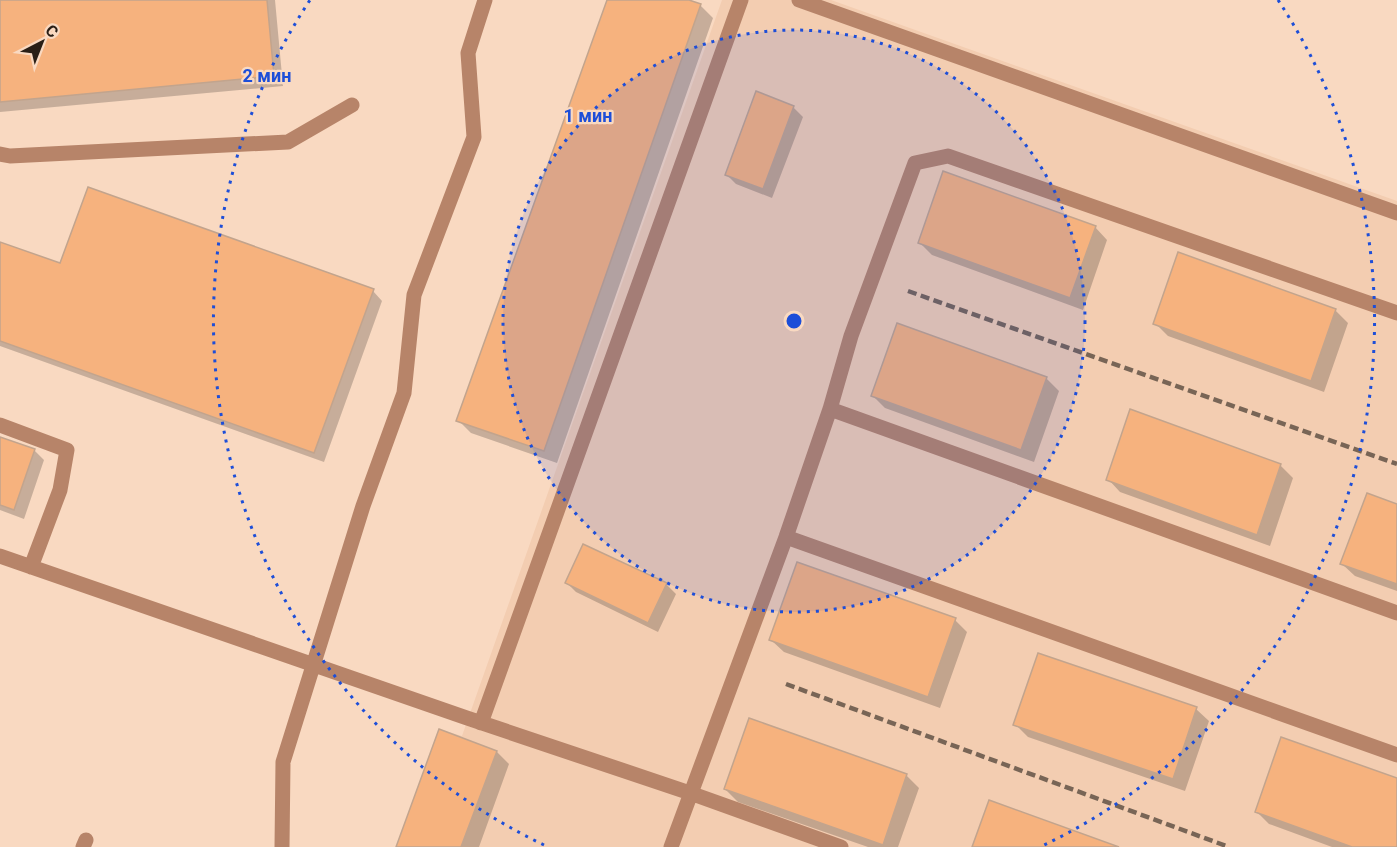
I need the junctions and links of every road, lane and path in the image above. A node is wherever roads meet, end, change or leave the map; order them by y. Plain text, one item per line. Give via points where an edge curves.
1 (485, 0) edge
2 (741, 0) edge
3 (799, 0) edge
4 (352, 105) dead end
5 (0, 154) edge
6 (1397, 213) edge
7 (1397, 313) edge
8 (830, 409) junction
9 (0, 425) edge
10 (786, 537) junction
11 (0, 556) edge
12 (31, 567) junction
13 (1397, 613) edge
14 (313, 664) junction
15 (481, 723) junction
16 (1397, 755) edge
17 (690, 794) junction
18 (282, 847) edge
19 (671, 847) edge
20 (841, 847) edge

1 - 14 street via 468,54 474,137 414,295 404,393
2 - 15 street
3 - 6 street
4 - 5 street via 288,142
7 - 8 street via 948,156 915,163 851,336
8 - 10 street
8 - 13 street
9 - 12 street via 67,450 60,490
10 - 16 street
10 - 17 street
11 - 12 street
12 - 14 street
14 - 15 street
14 - 18 street via 283,762
15 - 17 street
17 - 19 street
17 - 20 street

